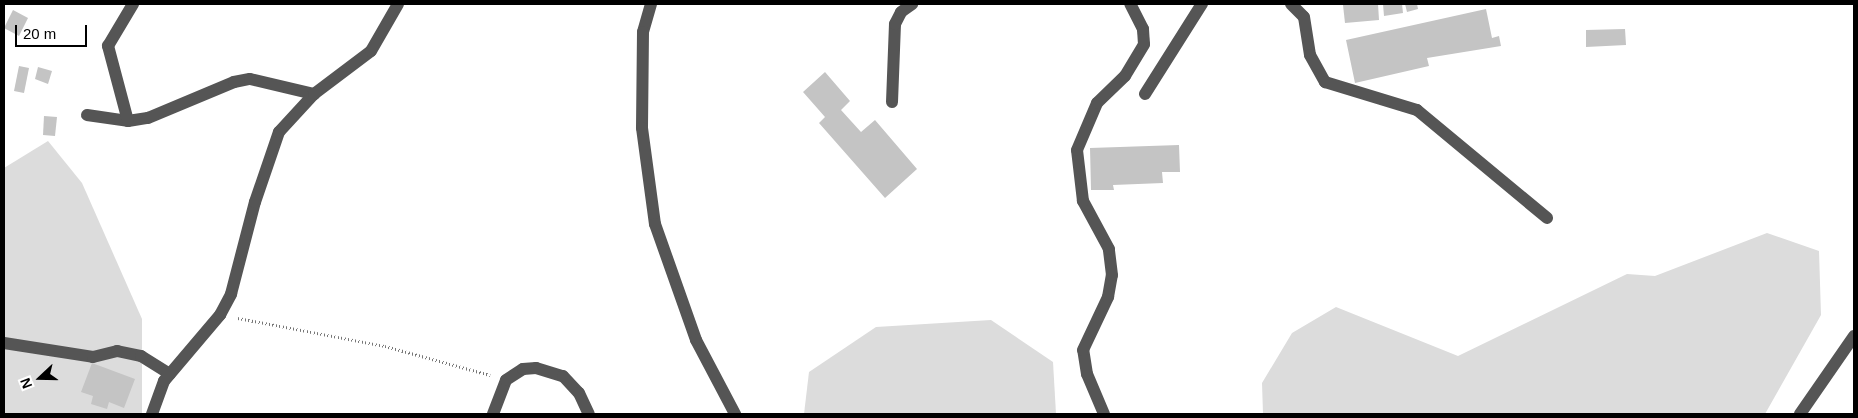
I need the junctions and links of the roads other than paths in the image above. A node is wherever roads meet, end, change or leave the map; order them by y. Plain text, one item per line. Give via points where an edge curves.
1 (134, 4) edge
2 (398, 4) edge
3 (651, 4) edge
4 (912, 4) edge
5 (1130, 4) edge
6 (1202, 4) edge
7 (1291, 4) edge
8 (314, 94) junction
9 (1145, 94) dead end
10 (892, 102) dead end
11 (87, 115) dead end
12 (128, 121) junction
13 (1547, 218) dead end
14 (1854, 336) edge
15 (4, 343) edge
16 (170, 374) junction
17 (152, 414) edge
18 (493, 414) edge
19 (589, 414) edge
20 (735, 414) edge
21 (1104, 414) edge
22 (1800, 414) edge

1 - 12 street via 108,46
2 - 8 street via 371,51
3 - 20 street via 643,32 642,128 655,224 696,340
4 - 10 street via 901,12 895,24
5 - 21 street via 1143,29 1144,44 1125,76 1097,103 1077,150 1083,201 1109,249 1112,275 1108,298 1083,350 1087,374
6 - 9 street
7 - 13 street via 1304,17 1310,55 1325,82 1417,110
8 - 12 street via 250,79 234,82 148,118
8 - 16 street via 279,132 231,294 220,315
11 - 12 street
14 - 22 street
15 - 16 street via 93,357 117,352 141,356
16 - 17 street
18 - 19 street via 506,380 523,369 563,376 579,393

